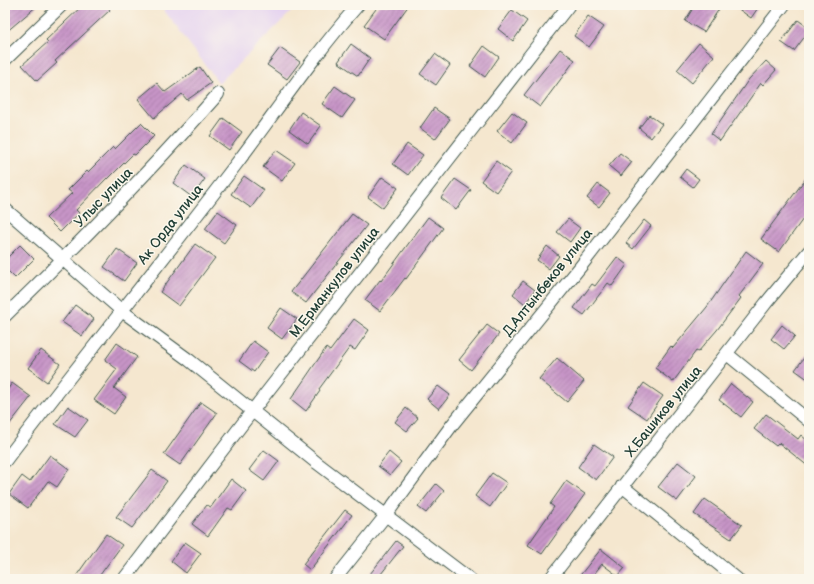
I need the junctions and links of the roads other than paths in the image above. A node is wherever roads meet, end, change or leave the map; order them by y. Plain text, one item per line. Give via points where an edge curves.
1 (62, 5) edge
2 (358, 5) edge
3 (569, 5) edge
4 (784, 5) edge
5 (5, 60) edge
6 (218, 94) dead end
7 (5, 209) edge
8 (809, 251) edge
9 (64, 259) junction
10 (122, 311) junction
11 (5, 316) edge
12 (728, 354) junction
13 (253, 410) junction
14 (809, 421) edge
15 (5, 461) edge
16 (622, 486) junction
17 (386, 515) junction
18 (124, 579) edge
19 (335, 579) edge
20 (470, 579) edge
21 (550, 579) edge
22 (737, 579) edge

1 - 5 street
2 - 10 street, Ак Орда улица via 330,37 237,163
3 - 13 street, М.Ерманкулов улица
4 - 17 street, Д.Алтынбеков улица via 581,266 452,425
6 - 9 street, Улыс улица via 168,151
7 - 9 street
8 - 12 street, Х.Башиков улица
9 - 10 street
9 - 11 street, Улыс улица
10 - 13 street
10 - 15 street, Ак Орда улица
12 - 14 street
12 - 16 street, Х.Башиков улица
13 - 17 street
13 - 18 street, М.Ерманкулов улица
16 - 21 street, Х.Башиков улица
16 - 22 street
17 - 19 street, Д.Алтынбеков улица
17 - 20 street

